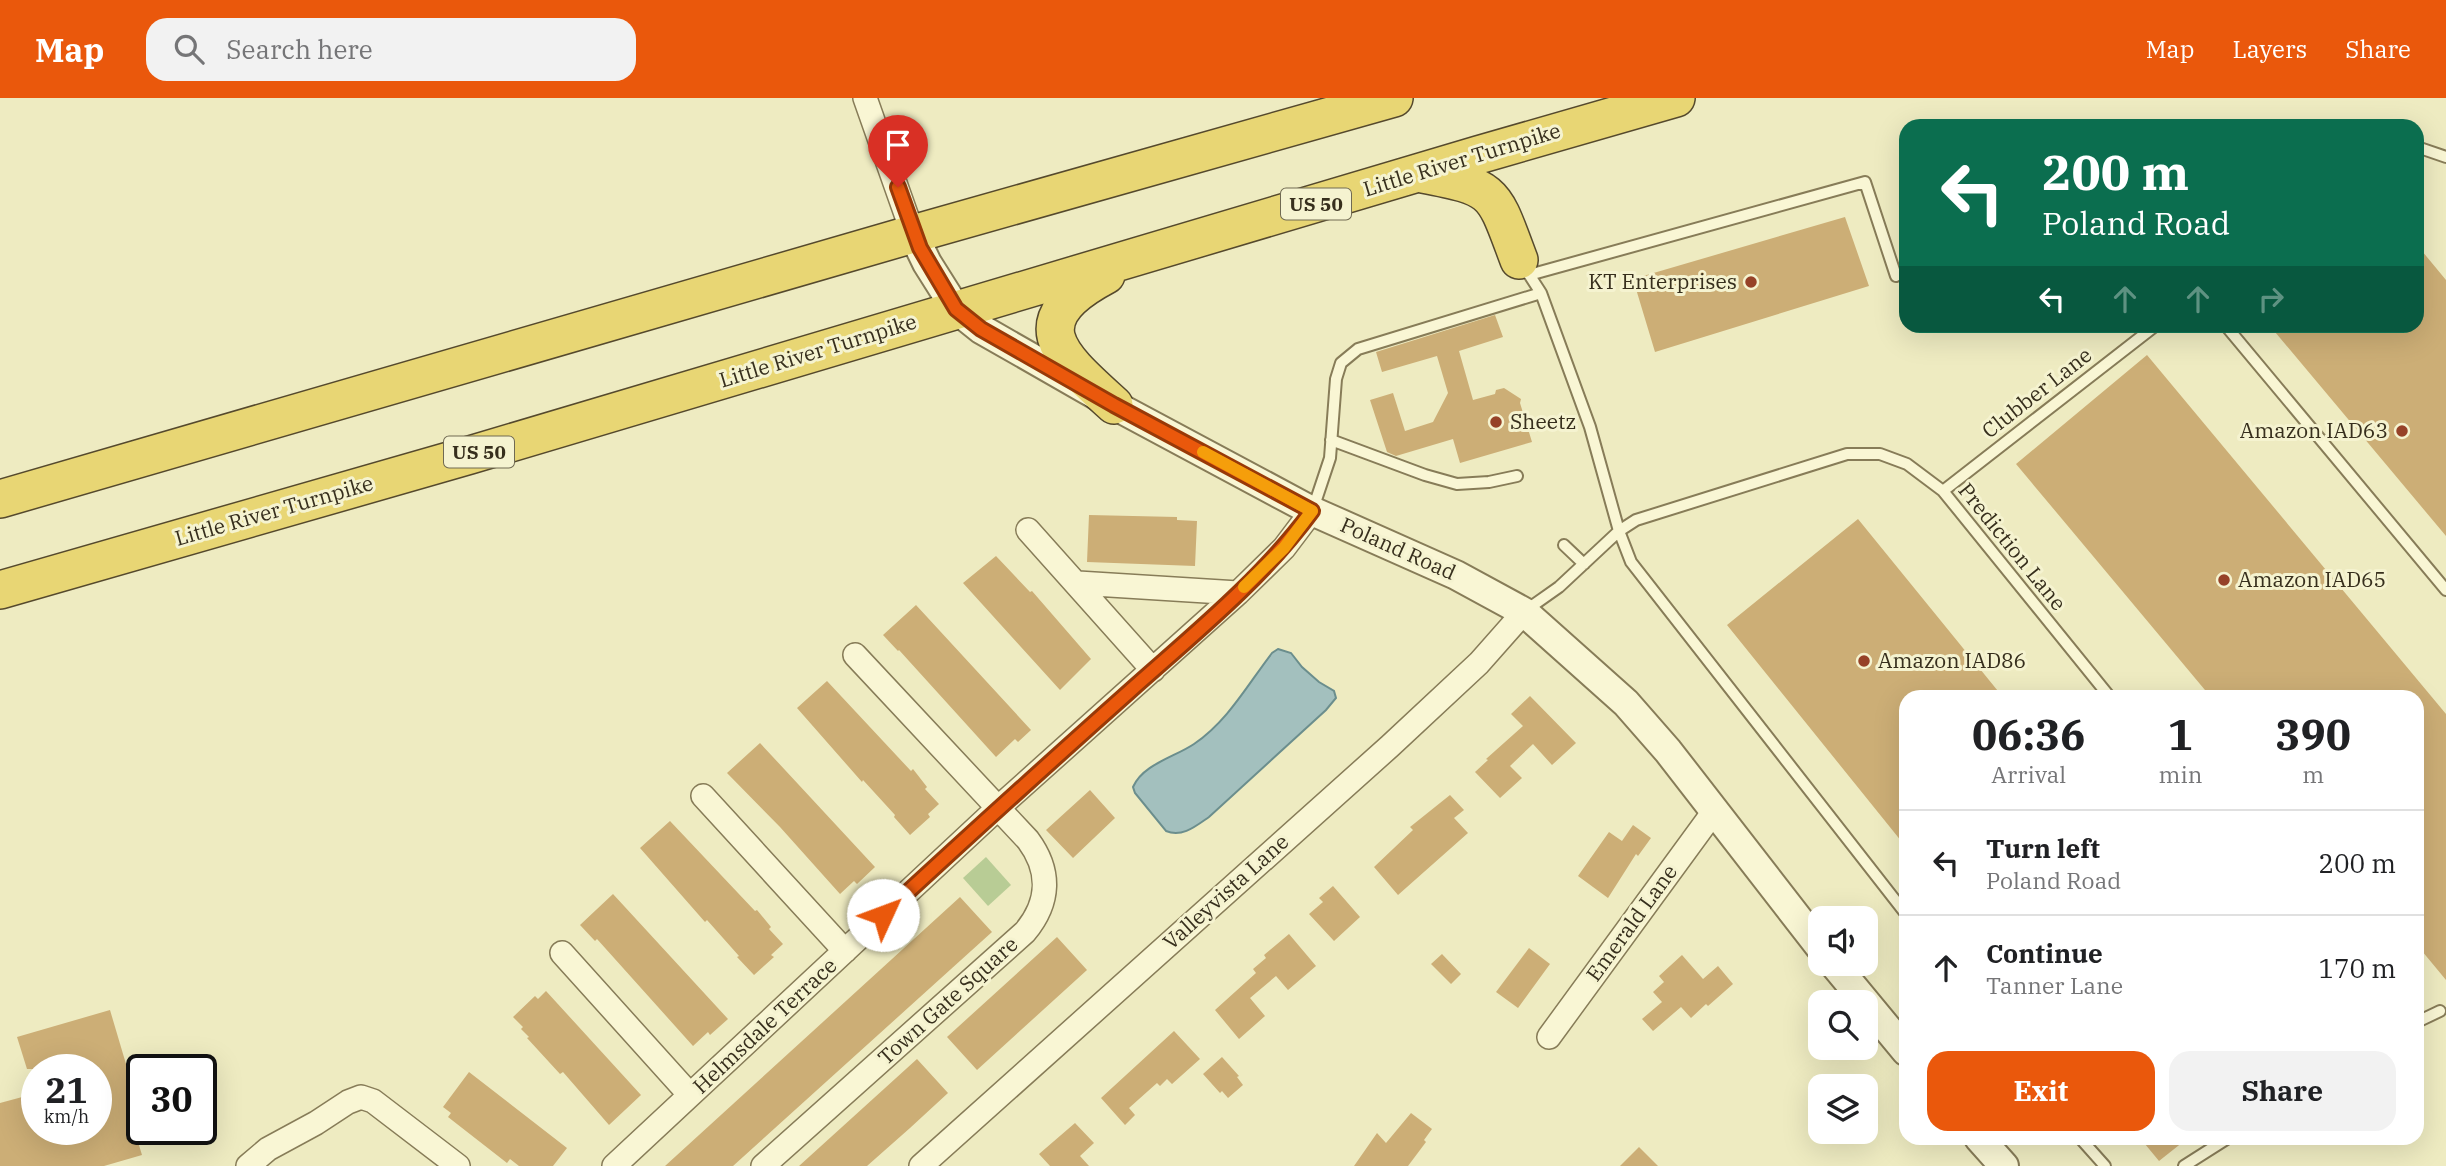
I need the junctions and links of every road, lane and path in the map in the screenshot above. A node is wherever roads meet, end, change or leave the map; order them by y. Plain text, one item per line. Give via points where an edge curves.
1 (865, 98) edge
2 (1394, 98) edge
3 (1675, 98) edge
4 (2424, 148) edge
5 (2446, 157) edge
6 (1418, 174) junction
7 (914, 234) junction
8 (1167, 247) junction
9 (1524, 267) junction
10 (1896, 276) dead end
11 (1542, 293) junction
12 (956, 309) junction
13 (2146, 333) edge
14 (2232, 333) edge
15 (1114, 405) junction
16 (1331, 440) junction
17 (1517, 476) dead end
18 (1943, 491) junction
19 (0, 499) edge
20 (1312, 511) junction
21 (1028, 530) dead end
22 (1619, 531) junction
23 (1564, 545) dead end
24 (1584, 564) junction
25 (1078, 583) junction
26 (0, 590) edge
27 (2446, 590) edge
28 (1238, 593) junction
29 (1524, 612) junction
30 (855, 655) dead end
31 (1153, 670) junction
32 (2104, 690) edge
33 (703, 796) dead end
34 (998, 808) junction
35 (1715, 810) junction
36 (1899, 905) edge
37 (1808, 931) edge
38 (845, 951) junction
39 (562, 953) dead end
40 (1844, 976) edge
41 (2440, 1011) dead end
42 (2424, 1019) edge
43 (1549, 1037) dead end
44 (1899, 1043) edge
45 (691, 1095) junction
46 (1985, 1145) edge
47 (2086, 1145) edge
48 (2217, 1145) edge
49 (248, 1166) edge
50 (458, 1166) edge
51 (614, 1166) edge
52 (763, 1166) edge
53 (921, 1166) edge
54 (2004, 1166) edge
55 (2105, 1166) edge
56 (2184, 1166) edge

1 - 7 street
2 - 7 highway
3 - 6 highway, Little River Turnpike / US 50
4 - 5 lane
6 - 8 highway, Little River Turnpike / US 50
6 - 9 highway via 1462,181 1488,194 1499,206
7 - 12 street, Poland Road
7 - 19 highway
8 - 12 highway, Little River Turnpike / US 50
8 - 15 highway via 1084,287 1064,305 1055,327 1064,357
9 - 10 lane via 1865,183
9 - 11 lane
11 - 16 lane via 1358,349 1341,363 1336,379
11 - 22 lane via 1590,427
12 - 15 street, Poland Road via 981,329
12 - 26 highway, Little River Turnpike / US 50
13 - 18 lane, Clubber Lane
14 - 27 lane
15 - 20 street, Poland Road
16 - 17 lane via 1457,484
16 - 20 lane
18 - 22 lane, Prediction Lane via 1907,464 1880,454 1847,454 1636,520
18 - 32 lane, Prediction Lane
20 - 28 street, Helmsdale Terrace via 1284,548
20 - 29 street, Poland Road via 1456,575
21 - 25 street
22 - 24 lane, Prediction Lane
22 - 36 lane via 1631,562
23 - 24 lane
24 - 29 lane, Prediction Lane
25 - 28 street
25 - 31 street
28 - 31 street, Helmsdale Terrace
29 - 35 street, Poland Road via 1626,704
29 - 53 street, Valleyvista Lane via 1479,663 1390,746
30 - 34 street, Town Gate Square
31 - 34 street, Helmsdale Terrace
33 - 38 street
34 - 38 street, Helmsdale Terrace
34 - 52 street, Town Gate Square via 1028,840 1041,862 1044,890 1035,920
35 - 37 street, Poland Road
35 - 43 street, Emerald Lane
38 - 45 street, Helmsdale Terrace
39 - 45 street
40 - 44 street
41 - 42 lane
45 - 51 street, Helmsdale Terrace
46 - 54 street
47 - 55 lane
48 - 56 lane
49 - 50 street via 268,1149 361,1097 373,1101

